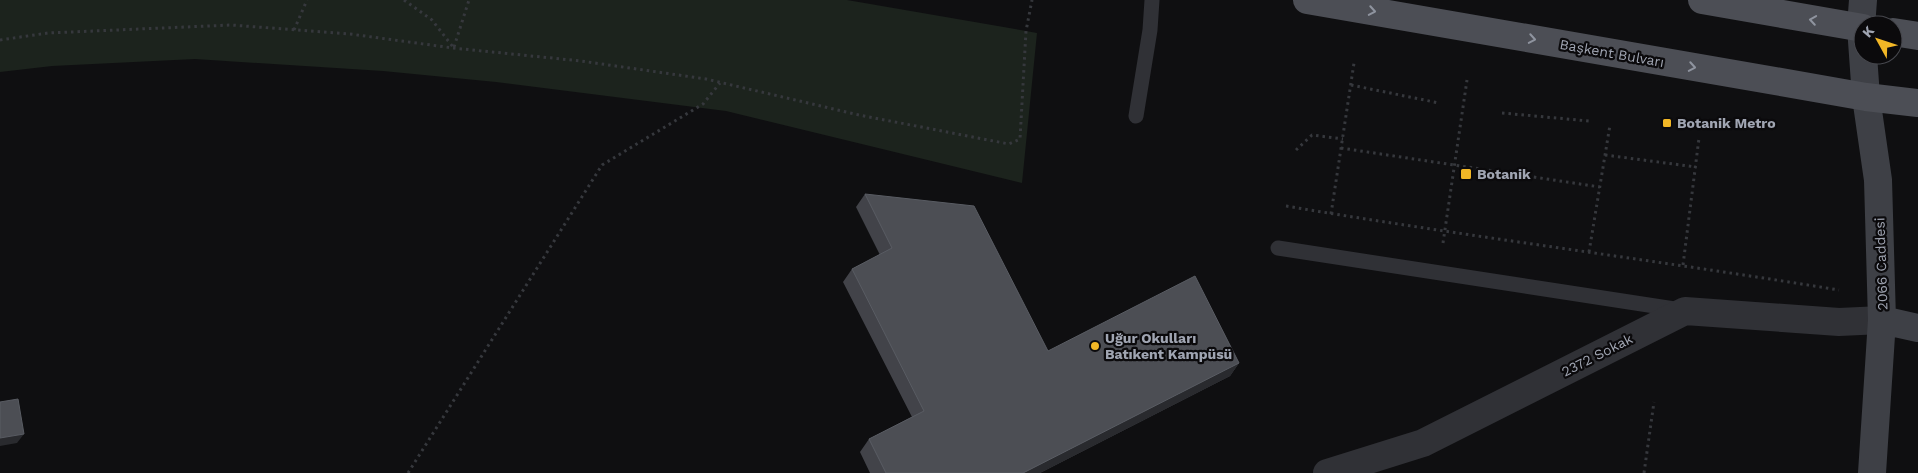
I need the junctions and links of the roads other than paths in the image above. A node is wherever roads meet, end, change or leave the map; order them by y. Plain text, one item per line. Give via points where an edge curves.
1 (1152, 0) edge
2 (1307, 0) edge
3 (1702, 0) edge
4 (1863, 0) edge
5 (1862, 15) edge
6 (1853, 26) edge
7 (1903, 34) edge
8 (1918, 36) edge
9 (1864, 65) edge
10 (1866, 97) junction
11 (1918, 103) edge
12 (1136, 116) dead end
13 (1278, 248) dead end
14 (1684, 310) junction
15 (1882, 320) junction
16 (1918, 328) edge
17 (1327, 473) edge
18 (1872, 473) edge

1 - 12 lane
2 -> 10 main road, Başkent Bulvarı
6 -> 3 main road
4 - 5 street, 2066 Caddesi
7 - 8 main road
9 - 10 street, 2066 Caddesi
10 - 11 main road, Başkent Bulvarı
10 - 15 street, 2066 Caddesi via 1878,180
13 - 14 lane
14 - 15 street via 1839,322
14 - 17 street, 2372 Sokak via 1423,443
15 - 16 street
15 - 18 street, 2066 Caddesi

